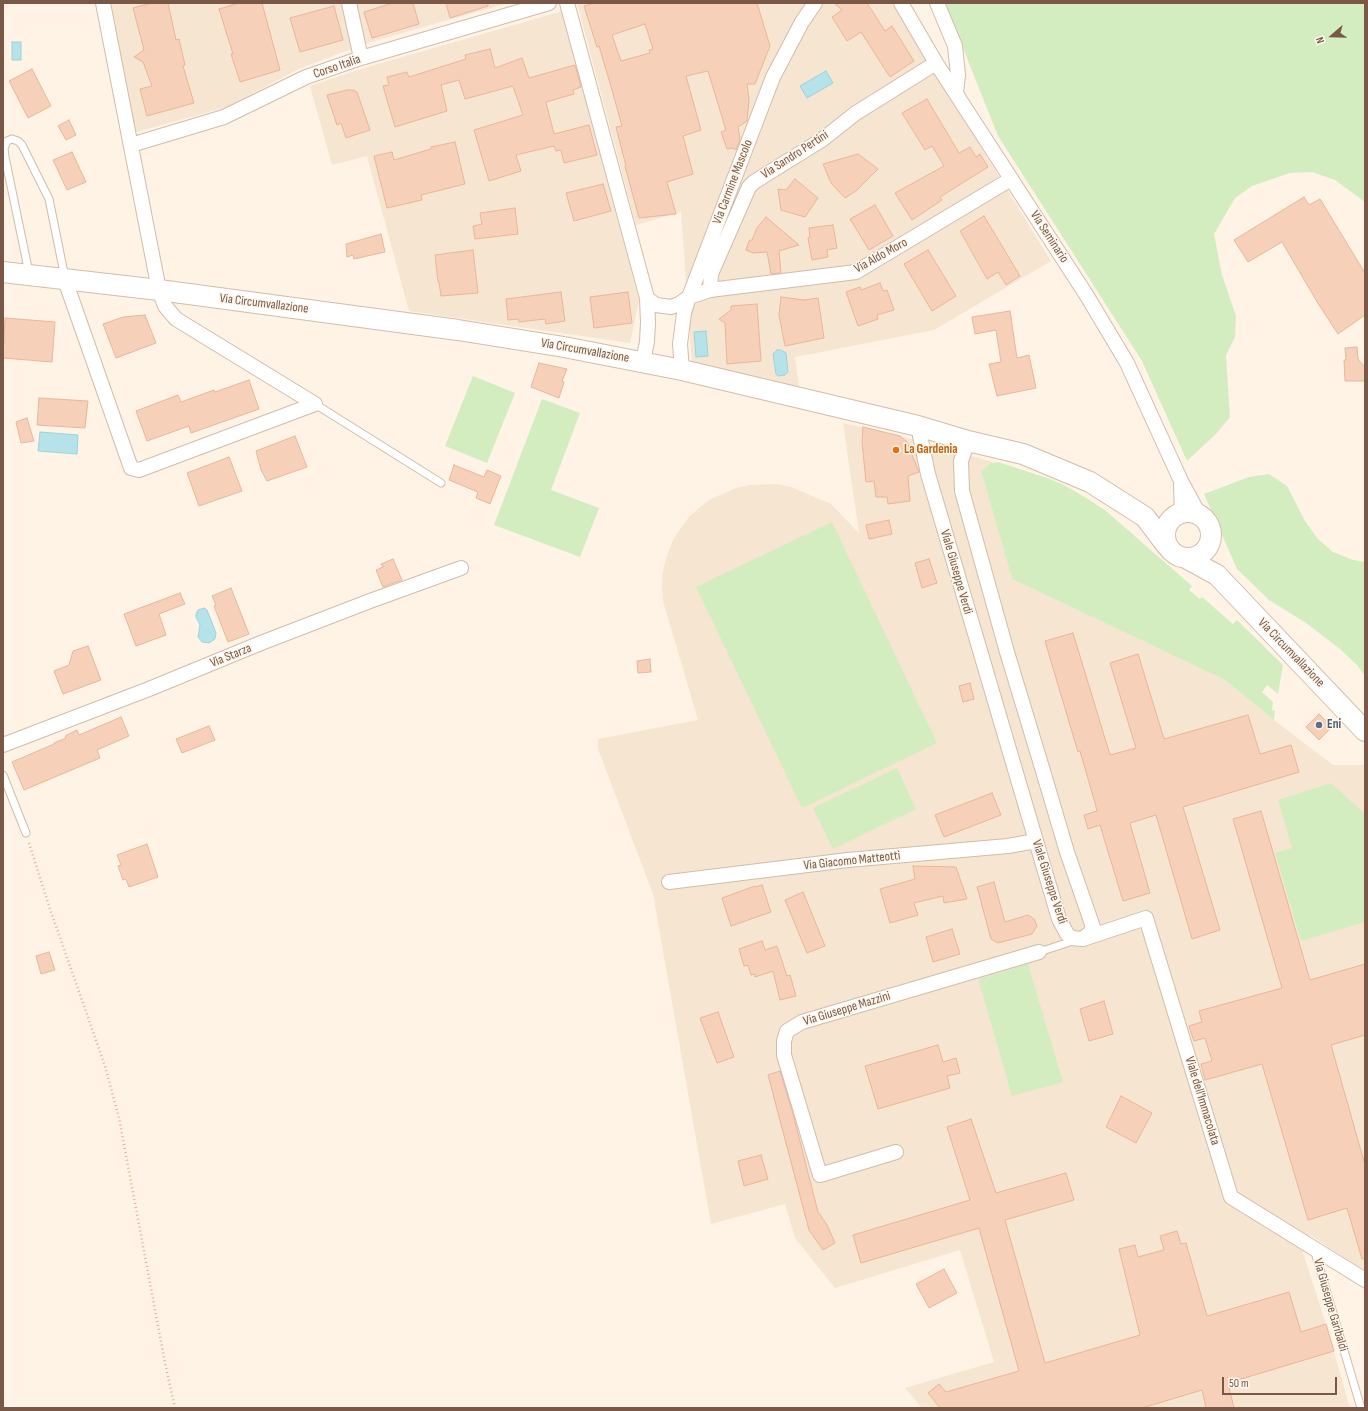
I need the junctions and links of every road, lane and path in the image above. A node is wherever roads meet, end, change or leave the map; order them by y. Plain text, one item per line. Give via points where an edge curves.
1 (103, 3) edge
2 (348, 3) edge
3 (548, 3) edge
4 (567, 3) edge
5 (815, 3) edge
6 (901, 3) edge
7 (937, 3) edge
8 (361, 58) junction
9 (936, 63) junction
10 (956, 93) junction
11 (131, 145) junction
12 (1011, 179) junction
13 (3, 272) edge
14 (29, 275) junction
15 (65, 280) junction
16 (158, 290) junction
17 (710, 290) junction
18 (689, 297) junction
19 (647, 298) junction
20 (644, 361) junction
21 (682, 370) junction
22 (315, 404) junction
23 (918, 426) junction
24 (968, 441) junction
25 (441, 483) dead end
26 (1185, 516) junction
27 (1144, 517) junction
28 (1210, 542) junction
29 (1167, 546) junction
30 (1186, 558) junction
31 (461, 568) dead end
32 (1217, 575) junction
33 (1365, 731) edge
34 (3, 745) edge
35 (3, 775) edge
36 (26, 833) joint
37 (1036, 841) junction
38 (669, 882) dead end
39 (1082, 939) junction
40 (1039, 952) joint
41 (896, 1152) dead end
42 (1313, 1247) junction
43 (1365, 1280) edge
44 (175, 1408) edge
45 (1361, 1408) edge

1 - 11 street
2 - 8 street
3 - 8 street, Corso Italia
4 - 19 street
5 - 18 street, Via Carmine Mascolo via 802,22 773,78
6 - 9 street, Via Seminario
7 - 10 street via 955,46 958,75
8 - 11 street, Corso Italia via 306,77 224,117
9 - 10 street, Via Seminario
9 - 17 street, Via Sandro Pertini via 856,113 822,139 749,187 711,274
10 - 12 street, Via Seminario
11 - 16 street
12 - 17 street, Via Aldo Moro via 856,272
12 - 26 street, Via Seminario via 1127,363 1181,481
13 - 14 street, Via Circumvallazione
14 - 15 street, Via Circumvallazione
14 - 15 lane via 5,156 4,148 7,141 12,139 18,140 22,145 49,199
15 - 16 street, Via Circumvallazione
15 - 22 street via 131,468 139,470
16 - 20 street, Via Circumvallazione via 458,330
16 - 22 street via 165,306 176,319
17 - 18 street, Via Aldo Moro
18 - 19 street, Via Aldo Moro via 671,307 656,305
18 - 21 street, Via Carmine Mascolo via 680,344
19 - 20 street
20 - 21 street, Via Circumvallazione
21 - 23 street, Via Circumvallazione
22 - 25 lane
23 - 24 street, Via Circumvallazione
23 - 37 street, Viale Giuseppe Verdi via 928,474
24 - 27 street, Via Circumvallazione via 1023,454 1090,482
24 - 39 street, Viale Giuseppe Verdi via 962,461 962,491 1040,764 1093,927
26 - 27 street
26 - 28 street via 1206,521 1211,535
26 - 29 street via 1168,524 1165,531
27 - 29 street, Via Circumvallazione
28 - 30 street via 1200,555
28 - 32 street
29 - 30 street via 1178,556
30 - 32 street, Via Circumvallazione
31 - 34 street, Via Starza
32 - 33 street, Via Circumvallazione
35 - 36 lane
36 - 44 path via 105,1066 119,1118
37 - 38 street, Via Giacomo Matteotti
37 - 39 street, Viale Giuseppe Verdi via 1059,919 1067,934 1072,938
39 - 40 lane, Via Giuseppe Mazzini
39 - 42 street, Viale dell'Immacolata via 1146,918 1231,1197
40 - 41 street, Via Giuseppe Mazzini via 802,1022 787,1030 784,1055 820,1175
42 - 43 street, Viale dell'Immacolata
42 - 45 lane, Via Giuseppe Garibaldi

